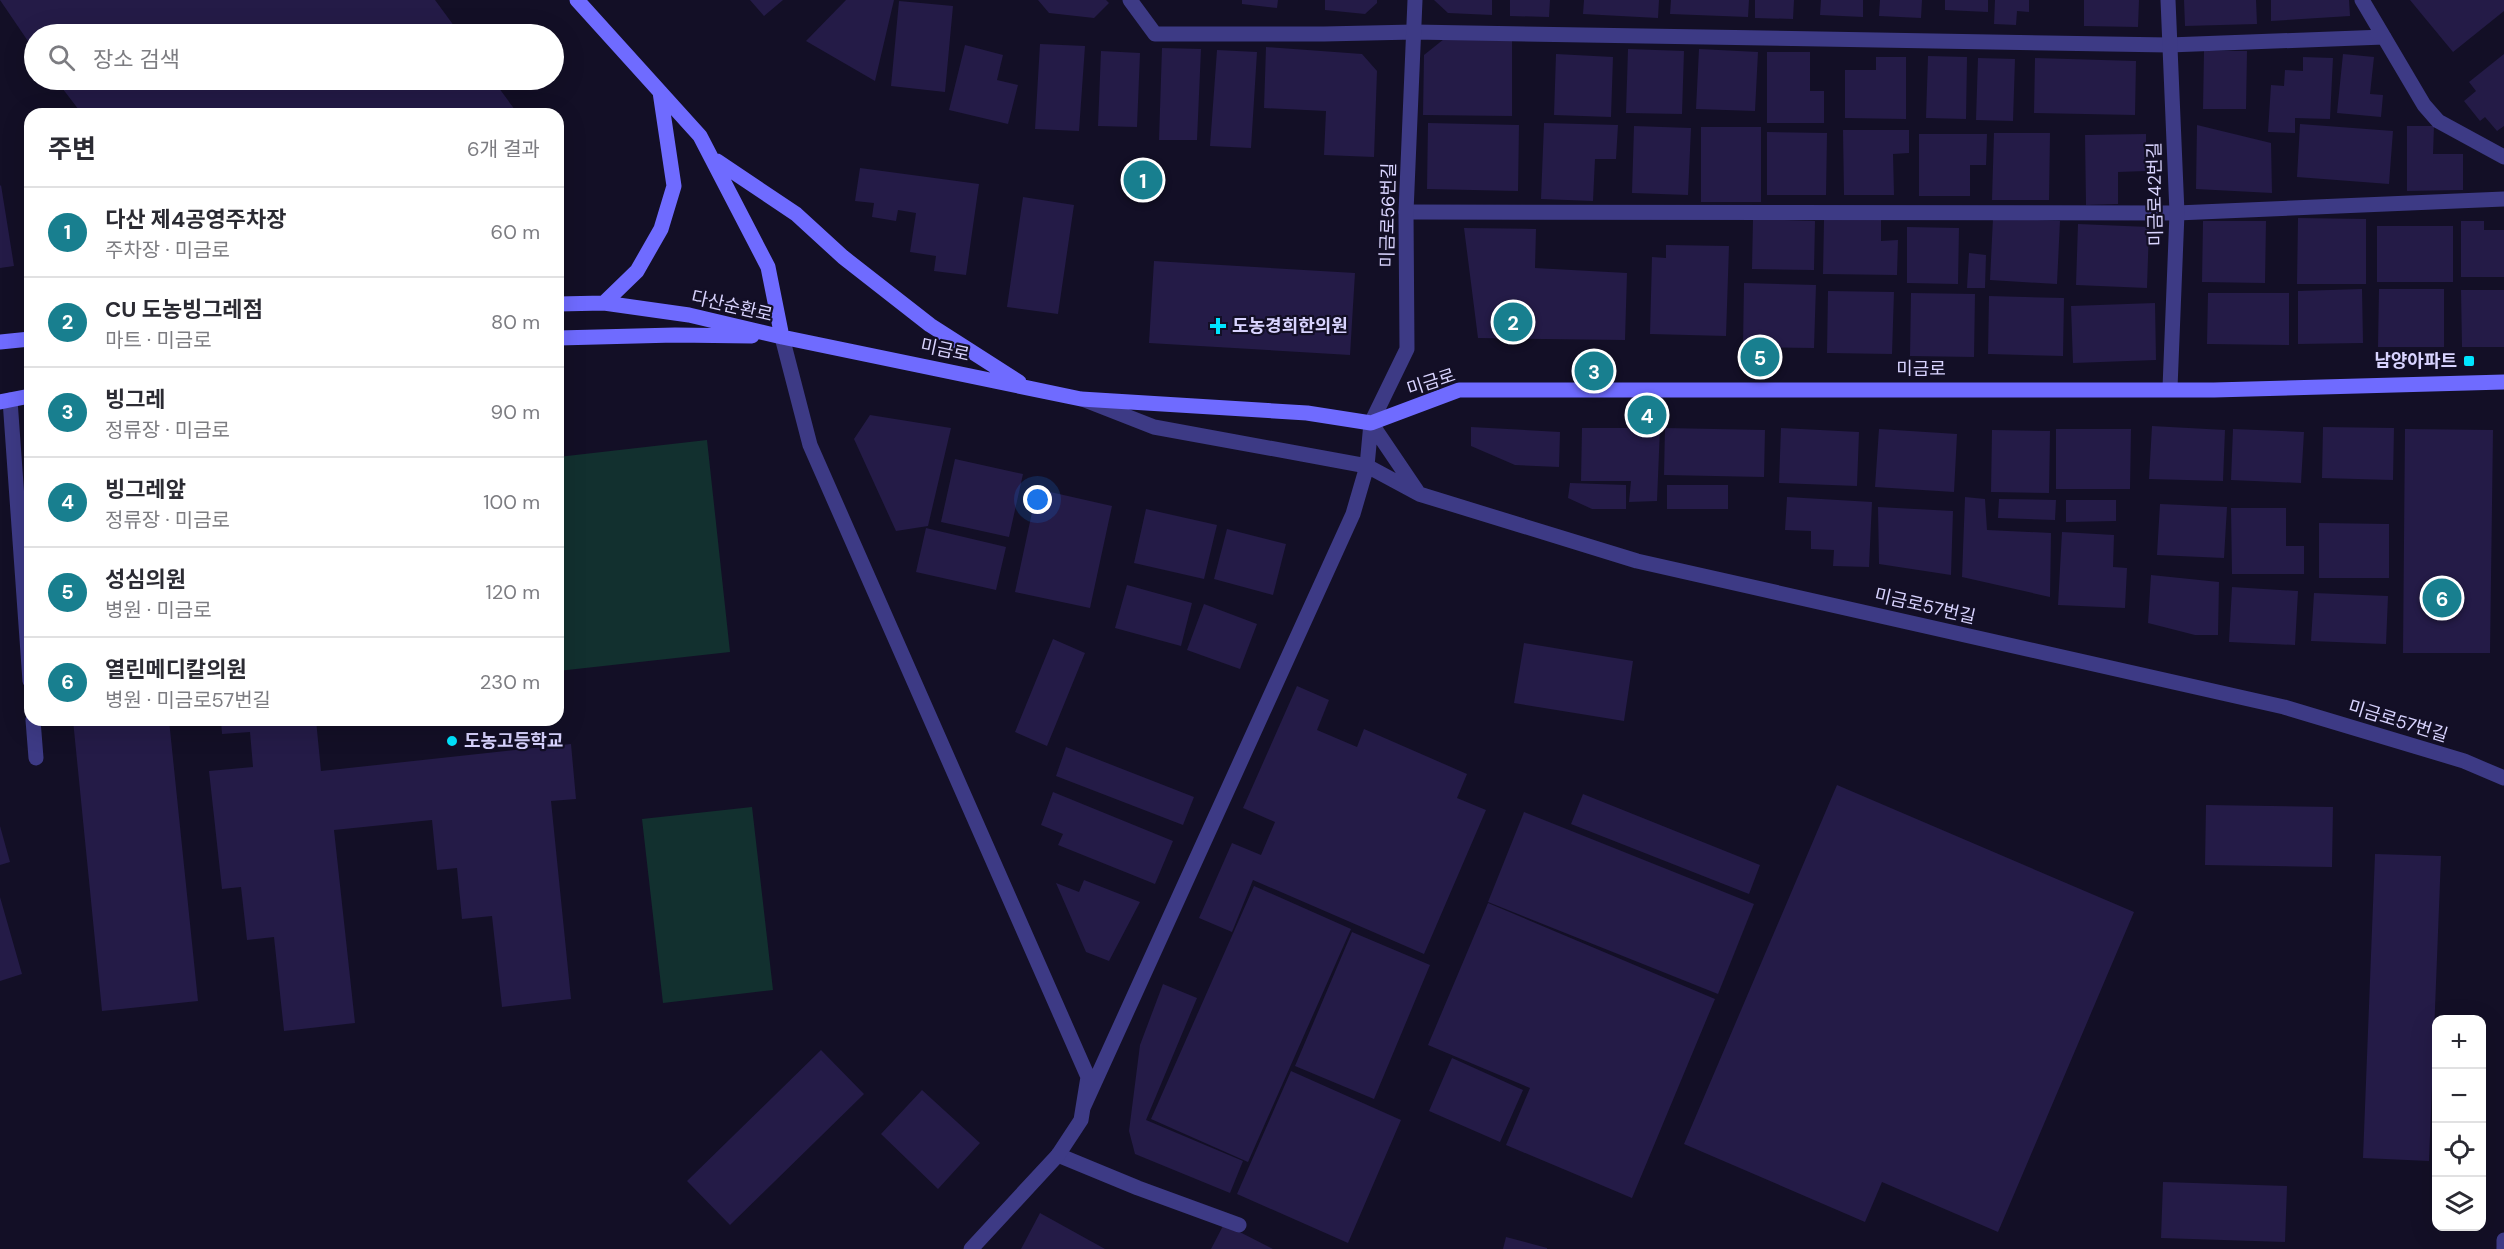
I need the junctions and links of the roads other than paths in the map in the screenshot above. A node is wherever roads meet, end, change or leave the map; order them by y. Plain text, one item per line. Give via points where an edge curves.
1 (577, 0) edge
2 (1130, 0) edge
3 (1415, 0) edge
4 (2168, 0) edge
5 (2362, 0) edge
6 (1414, 32) junction
7 (2384, 37) junction
8 (2169, 45) junction
9 (660, 92) junction
10 (2504, 157) edge
11 (714, 159) junction
12 (2504, 199) edge
13 (1406, 212) junction
14 (2177, 213) junction
15 (604, 303) junction
16 (564, 304) edge
17 (782, 337) junction
18 (564, 338) edge
19 (24, 340) edge
20 (0, 342) edge
21 (2504, 382) edge
22 (1029, 388) junction
23 (2170, 388) junction
24 (24, 397) edge
25 (1081, 399) junction
26 (5, 401) edge
27 (1371, 423) junction
28 (1367, 466) junction
29 (1419, 494) junction
30 (24, 614) edge
31 (33, 726) edge
32 (36, 758) dead end
33 (2504, 778) edge
34 (1083, 1108) junction
35 (1058, 1155) junction
36 (1239, 1225) dead end
37 (2504, 1240) edge
38 (971, 1249) edge
39 (2504, 1249) edge

1 - 9 street
2 - 6 street via 1155,34
3 - 6 street, 미금로56번길
4 - 8 street, 미금로42번길
5 - 7 street
6 - 8 street
6 - 13 street, 미금로56번길
7 - 8 street
7 - 10 street via 2424,105 2438,121
8 - 14 street, 미금로42번길
9 - 11 street via 700,136
9 - 15 street via 674,186 662,229 638,271
11 - 17 street via 768,267
11 - 22 street via 796,214 843,257 930,325
12 - 14 street
13 - 14 street
13 - 27 street, 미금로56번길 via 1407,349
14 - 23 street, 미금로42번길
15 - 16 street, 다산순환로
15 - 17 street, 다산순환로 via 689,315
17 - 18 street, 다산순환로
17 - 22 street, 미금로
17 - 34 street via 810,446 1088,1077
19 - 20 street
21 - 23 street, 미금로
22 - 25 street, 미금로
23 - 27 street, 미금로 via 1459,390
24 - 26 street
25 - 27 street, 미금로 via 1307,413
25 - 28 street, 미금로57번길 via 1154,427
26 - 30 street
27 - 28 street
27 - 29 street
28 - 29 street, 미금로57번길
28 - 34 street via 1353,514
29 - 33 street, 미금로57번길 via 1637,561 2284,707 2464,760
31 - 32 street
34 - 35 street via 1081,1120
35 - 36 street
35 - 38 street
37 - 39 street

